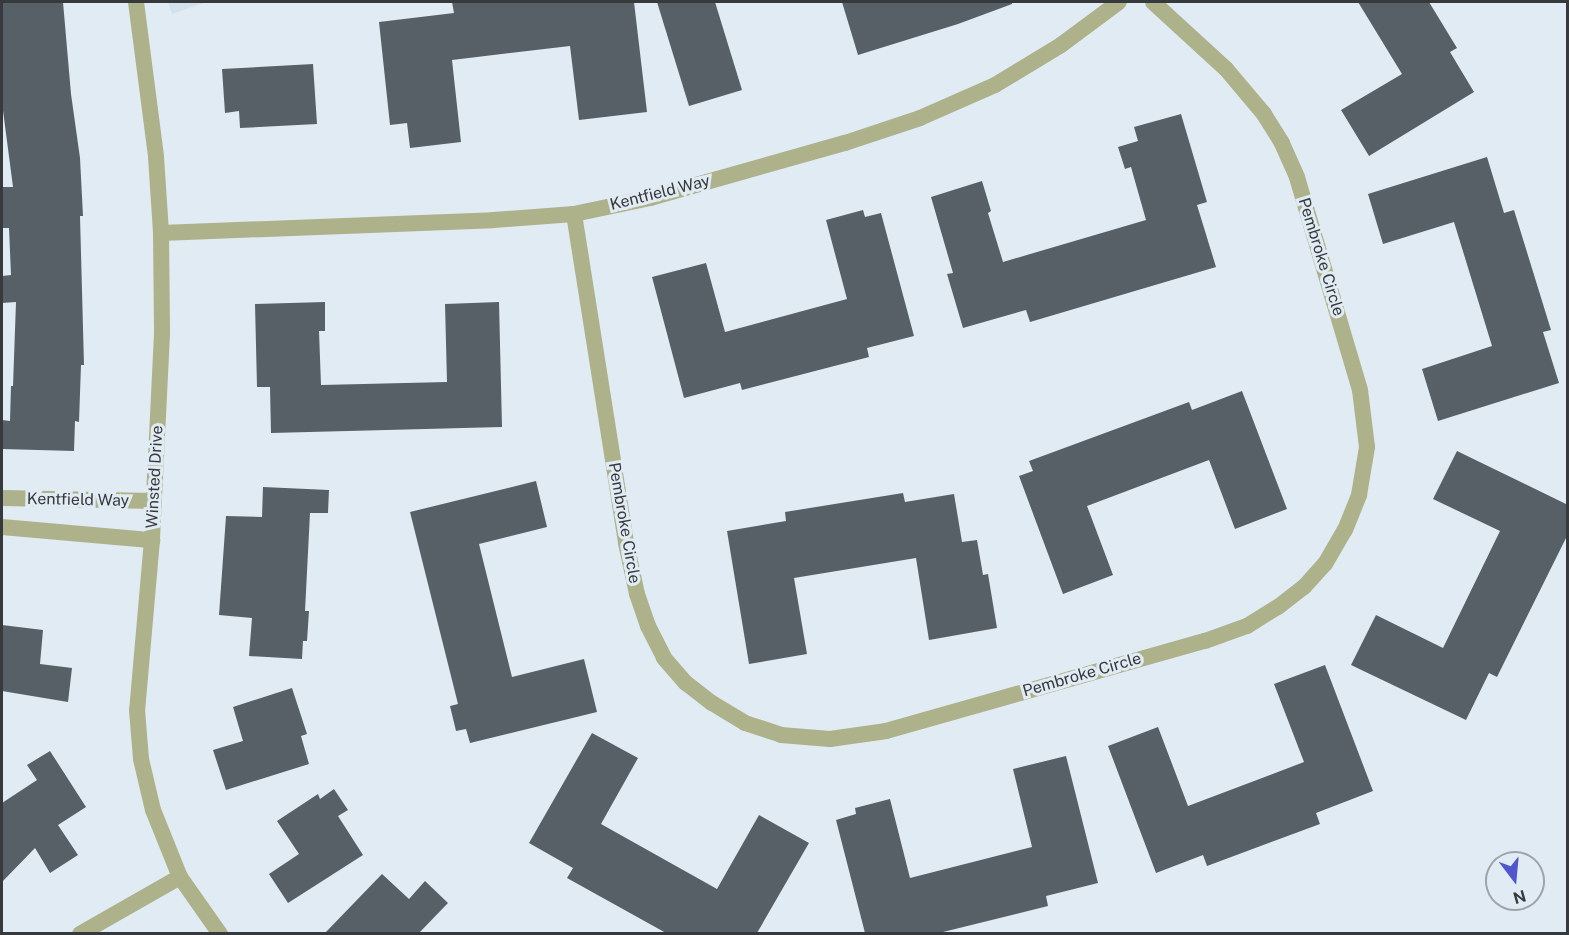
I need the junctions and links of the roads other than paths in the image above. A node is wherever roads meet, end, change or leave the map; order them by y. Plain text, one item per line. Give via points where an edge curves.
1 (136, 2) edge
2 (1119, 2) edge
3 (1153, 2) edge
4 (574, 214) junction
5 (161, 233) junction
6 (2, 498) edge
7 (154, 501) junction
8 (2, 527) edge
9 (152, 540) junction
10 (180, 877) junction
11 (80, 933) edge
12 (220, 933) edge

1 - 5 street, Winsted Drive via 148,78
2 - 4 street, Kentfield Way via 1061,45 995,85 920,118 650,198
3 - 4 street, Pembroke Circle via 1226,69 1264,114 1282,143 1297,177 1360,390 1367,447 1359,495 1345,530 1325,564 1304,587 1247,626 875,733 830,739 781,735 745,723 711,703 664,658 637,594
4 - 5 street, Kentfield Way
5 - 7 street, Winsted Drive via 162,334
6 - 7 street, Kentfield Way
7 - 9 street, Winsted Drive
8 - 9 street, Kentfield Way
9 - 10 street, Winsted Drive via 137,710 141,759 153,810
10 - 11 street
10 - 12 street, Winsted Drive

